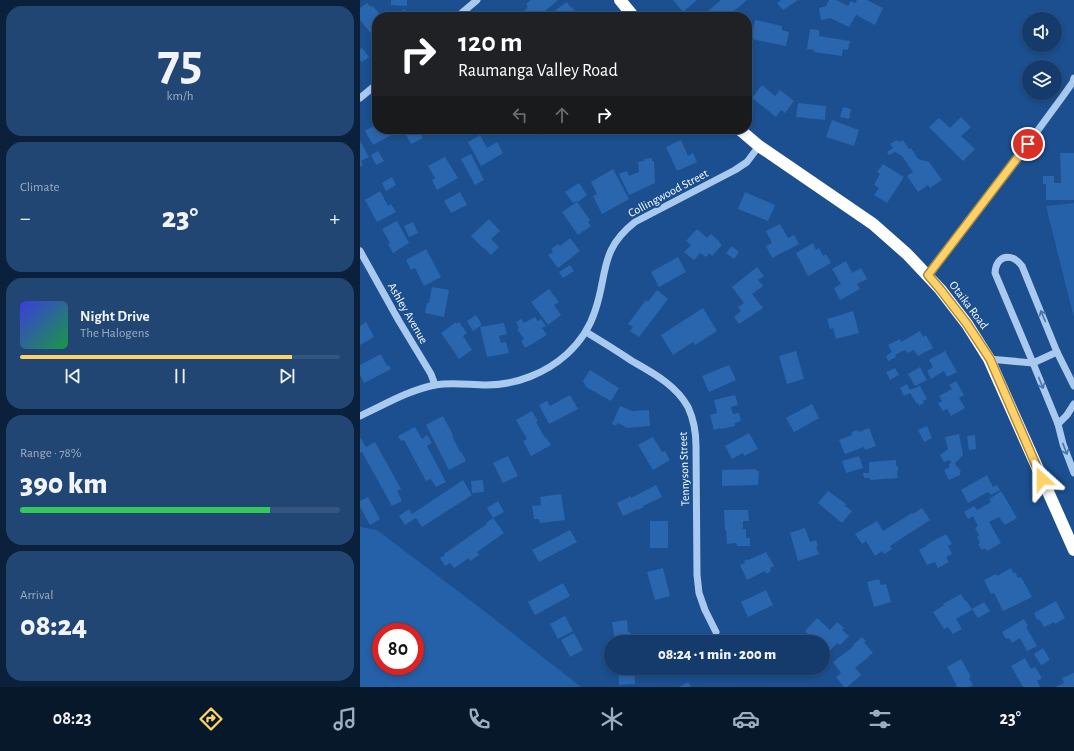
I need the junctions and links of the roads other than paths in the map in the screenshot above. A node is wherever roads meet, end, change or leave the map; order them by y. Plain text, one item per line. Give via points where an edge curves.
1 (477, 0) edge
2 (623, 1) edge
3 (463, 12) edge
4 (631, 12) edge
5 (1074, 81) edge
6 (372, 88) edge
7 (360, 98) edge
8 (745, 134) edge
9 (759, 146) junction
10 (360, 251) edge
11 (928, 275) junction
12 (586, 332) junction
13 (1057, 352) junction
14 (990, 359) junction
15 (1033, 362) junction
16 (435, 385) junction
17 (1074, 386) edge
18 (1074, 404) edge
19 (360, 416) edge
20 (1058, 424) junction
21 (1074, 473) edge
22 (1072, 542) edge
23 (716, 632) dead end

1 - 3 street
2 - 4 highway
5 - 11 street
6 - 7 street
8 - 9 highway, Otaika Road
9 - 11 highway, Otaika Road via 873,224
9 - 12 street, Collingwood Street via 747,162 735,170 635,222 620,235 605,265 596,310
10 - 16 street, Ashley Avenue
11 - 14 highway, Otaika Road via 967,324
12 - 16 street, Collingwood Street via 567,354 541,372 526,378 502,384
12 - 23 street, Tennyson Street via 658,376 671,386 688,407 695,431 696,446 698,587 705,610
13 - 15 street
13 -> 15 street via 1022,266 1013,258 1003,258 997,262 995,273
13 - 17 street
14 - 15 street
14 - 22 highway, Otaika Road
15 -> 20 street
16 - 19 street, Collingwood Street via 412,392
18 - 20 street
20 -> 21 street

